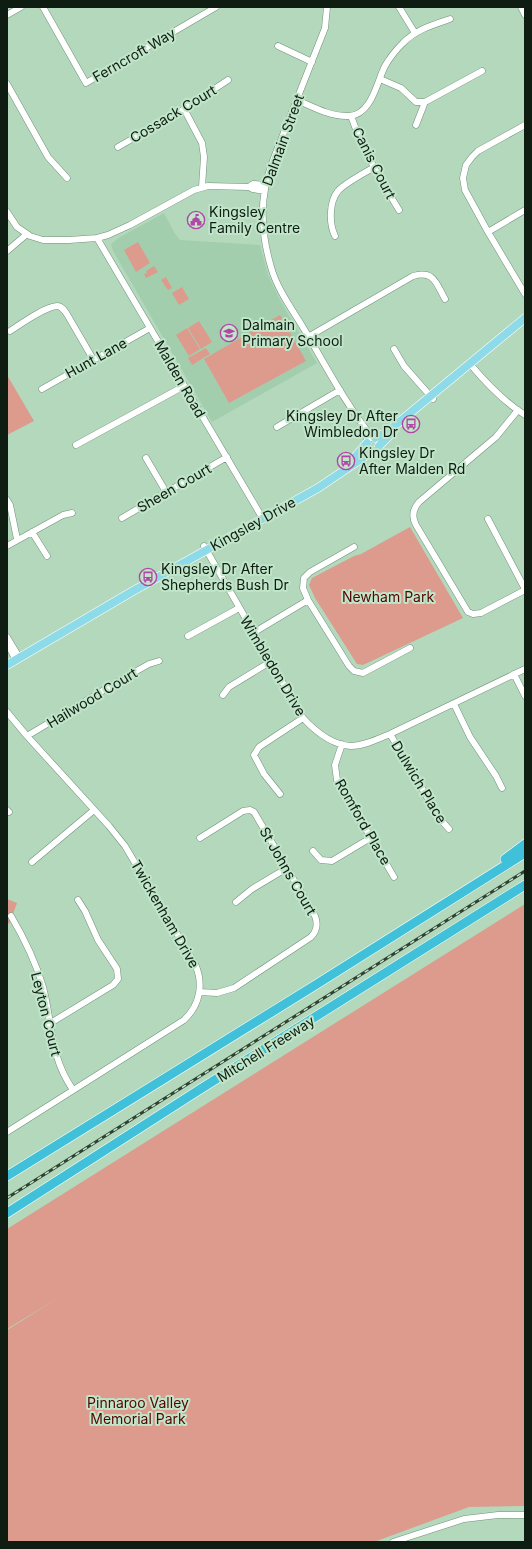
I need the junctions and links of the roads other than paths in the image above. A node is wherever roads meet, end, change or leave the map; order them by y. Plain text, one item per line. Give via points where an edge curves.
1 (22, 7) edge
2 (43, 7) edge
3 (216, 7) edge
4 (327, 7) edge
5 (399, 7) edge
6 (521, 7) edge
7 (7, 15) edge
8 (525, 15) edge
9 (450, 19) dead end
10 (415, 33) junction
11 (278, 46) dead end
12 (312, 62) junction
13 (482, 71) dead end
14 (228, 80) dead end
15 (380, 80) junction
16 (7, 84) edge
17 (297, 100) junction
18 (425, 102) junction
19 (184, 109) junction
20 (351, 116) junction
21 (416, 125) dead end
22 (525, 125) edge
23 (118, 147) dead end
24 (373, 168) junction
25 (67, 178) dead end
26 (266, 184) junction
27 (202, 187) junction
28 (249, 187) junction
29 (264, 191) junction
30 (399, 210) dead end
31 (525, 210) edge
32 (7, 212) edge
33 (488, 232) junction
34 (27, 234) junction
35 (335, 236) dead end
36 (97, 238) junction
37 (7, 251) edge
38 (525, 294) edge
39 (445, 299) dead end
40 (525, 318) edge
41 (525, 323) edge
42 (150, 328) junction
43 (10, 331) dead end
44 (308, 337) junction
45 (394, 349) dead end
46 (93, 359) junction
47 (471, 366) junction
48 (184, 386) junction
49 (42, 389) dead end
50 (340, 390) junction
51 (432, 398) junction
52 (518, 410) junction
53 (525, 415) edge
54 (277, 427) dead end
55 (372, 443) junction
56 (76, 445) dead end
57 (227, 457) junction
58 (146, 458) dead end
59 (166, 492) junction
60 (7, 500) edge
61 (72, 513) dead end
62 (262, 517) junction
63 (122, 518) dead end
64 (488, 519) dead end
65 (32, 532) junction
66 (17, 539) junction
67 (7, 546) edge
68 (205, 548) junction
69 (354, 548) dead end
70 (47, 556) dead end
71 (525, 590) edge
72 (308, 600) junction
73 (239, 608) junction
74 (253, 633) junction
75 (188, 636) dead end
76 (7, 637) edge
77 (7, 643) edge
78 (410, 648) dead end
79 (15, 657) edge
80 (159, 661) dead end
81 (270, 662) junction
82 (7, 665) edge
83 (525, 669) edge
84 (514, 674) junction
85 (223, 695) dead end
86 (525, 696) edge
87 (454, 704) junction
88 (7, 712) edge
89 (302, 718) junction
90 (390, 734) junction
91 (27, 736) junction
92 (342, 744) junction
93 (502, 788) dead end
94 (280, 794) dead end
95 (94, 810) junction
96 (448, 829) dead end
97 (372, 837) junction
98 (200, 838) dead end
99 (525, 844) edge
100 (313, 851) dead end
101 (525, 853) edge
102 (32, 862) dead end
103 (287, 868) junction
104 (394, 876) dead end
105 (525, 885) edge
106 (525, 892) edge
107 (456, 896) junction
108 (78, 900) dead end
109 (236, 902) dead end
110 (491, 906) junction
111 (11, 916) dead end
112 (200, 992) junction
113 (49, 1024) junction
114 (72, 1090) junction
115 (7, 1132) edge
116 (7, 1176) edge
117 (7, 1213) edge
118 (525, 1515) edge
119 (393, 1542) edge

1 - 7 street
2 - 3 street, Ferncroft Way via 86,83
4 - 12 street, Dalmain Street via 325,28
5 - 10 street
6 - 8 street
9 - 10 street
10 - 15 street via 402,44 385,67
11 - 12 street
12 - 17 street, Dalmain Street
13 - 18 street
14 - 19 street, Cossack Court
15 - 18 street via 401,88 416,102
15 - 20 street via 373,96 362,110
16 - 25 street via 48,156
17 - 20 street via 335,115
17 - 26 street, Dalmain Street
18 - 21 street
19 - 23 street, Cossack Court
19 - 27 street via 202,143
20 - 24 street, Canis Court
22 - 33 street via 478,151 464,171 465,190
24 - 30 street, Canis Court
24 - 35 street via 338,190 333,200 331,216 331,228
26 - 28 street via 253,184
26 - 29 street, Dalmain Street
27 - 28 street
27 - 36 street via 130,225
28 - 29 street
29 - 44 street, Dalmain Street via 263,222 272,269 280,289
31 - 33 street
32 - 34 street via 17,227
33 - 38 street
34 - 36 street via 43,240
34 - 37 street
36 - 42 street, Malden Road
39 - 44 street via 435,280 428,275 413,276
40 - 47 main road, Kingsley Drive
41 - 47 main road, Kingsley Drive
42 - 46 street, Hunt Lane
42 - 48 street, Malden Road
43 - 46 street via 47,309 58,306 64,309
44 - 50 street, Dalmain Street
45 - 51 street via 404,366
46 - 49 street, Hunt Lane
47 - 51 main road, Kingsley Drive
47 - 52 street
48 - 56 street
48 - 57 street, Malden Road
50 - 54 street
50 - 55 street, Dalmain Street
51 - 55 main road, Kingsley Drive via 389,435
52 - 53 street
52 - 71 street via 496,437 419,502 414,509 413,518 468,612 481,613
55 - 62 main road, Kingsley Drive via 342,468
57 - 59 street, Sheen Court
57 - 62 street, Malden Road
58 - 59 street
59 - 63 street, Sheen Court
60 - 66 street
61 - 65 street via 63,515
62 - 68 main road, Kingsley Drive
64 - 71 street
65 - 66 street
65 - 70 street
66 - 67 street
68 - 73 street, Wimbledon Drive
68 - 79 main road, Kingsley Drive
69 - 72 street via 310,572 304,578 303,588
72 - 74 street
72 - 78 street via 354,671 363,673
73 - 74 street, Wimbledon Drive
73 - 75 street
74 - 81 street, Wimbledon Drive
76 - 79 street
77 - 79 street
79 - 82 main road, Kingsley Drive
80 - 91 street, Hailwood Court via 124,678
81 - 85 street via 229,687
81 - 89 street, Wimbledon Drive
83 - 84 street, Wimbledon Drive
84 - 86 street
84 - 87 street, Wimbledon Drive
87 - 90 street, Wimbledon Drive
87 - 93 street via 473,742
88 - 91 street, Twickenham Drive
89 - 92 street, Wimbledon Drive via 321,735
89 - 94 street via 259,747 254,755 264,774
90 - 92 street, Wimbledon Drive via 371,742 351,746
90 - 96 street, Dulwich Place
91 - 95 street, Twickenham Drive
92 - 97 street, Romford Place via 335,766 337,780
95 - 102 street
95 - 112 street, Twickenham Drive via 128,850 168,918 196,968
97 - 100 street via 332,861 321,860
97 - 104 street, Romford Place
98 - 103 street, St Johns Court via 244,811 250,810 255,814
99 - 107 highway
101 - 107 highway, Mitchell Freeway
103 - 109 street
103 - 112 street, St Johns Court via 316,918 317,926 314,933 234,988 217,993
105 - 110 highway, Mitchell Freeway
106 - 110 highway
107 - 116 highway, Mitchell Freeway
108 - 113 street via 116,969 118,979 114,985
110 - 117 highway, Mitchell Freeway
111 - 113 street, Leyton Court via 40,979
112 - 114 street via 194,1007 184,1020
113 - 114 street, Leyton Court via 57,1060
114 - 115 street
118 - 119 street via 464,1519

